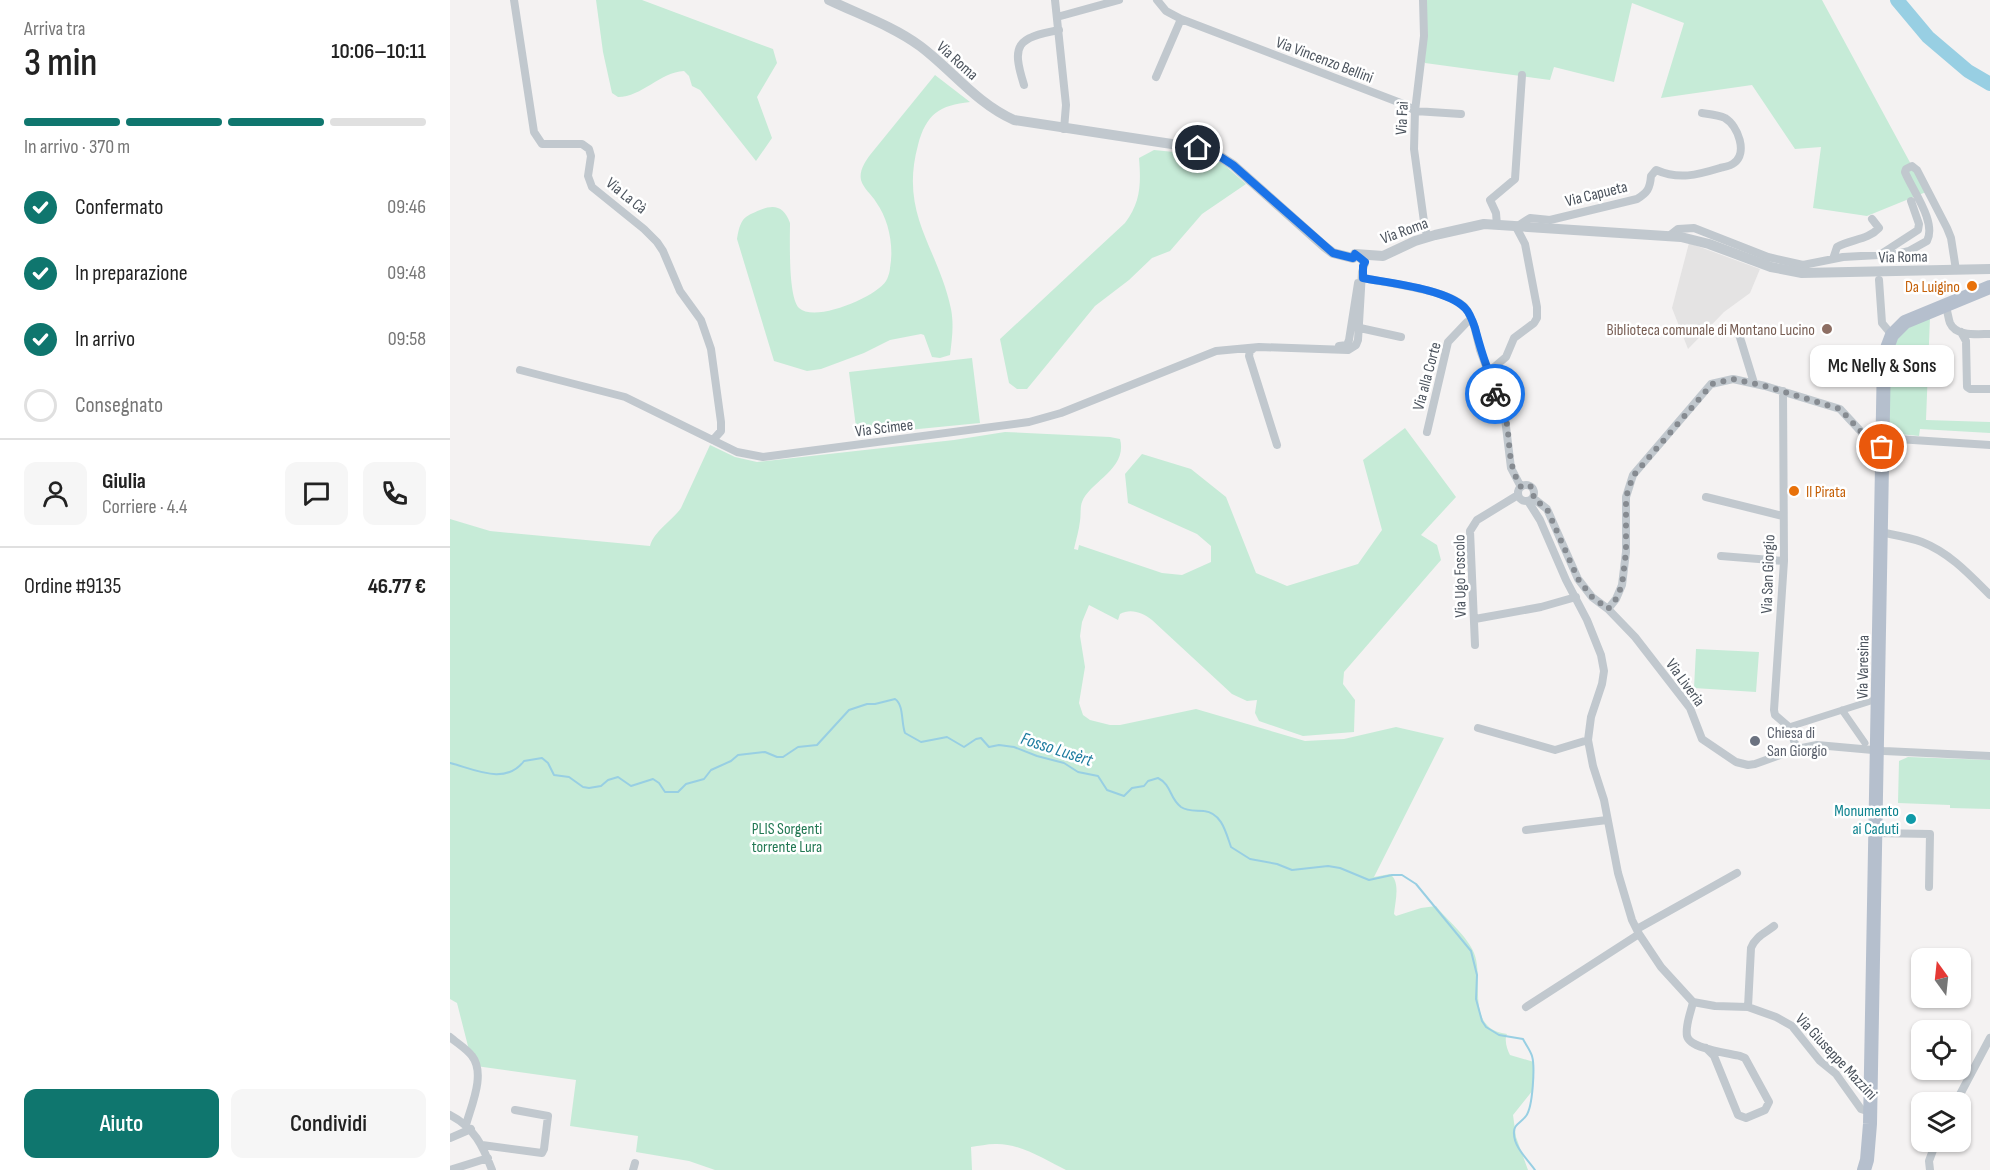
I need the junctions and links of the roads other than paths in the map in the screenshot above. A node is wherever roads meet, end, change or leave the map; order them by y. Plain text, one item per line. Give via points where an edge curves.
1 (514, 0) edge
2 (829, 0) edge
3 (1055, 0) edge
4 (1119, 0) edge
5 (1157, 0) edge
6 (1423, 0) edge
7 (1058, 17) junction
8 (1177, 17) junction
9 (1059, 30) junction
10 (1522, 75) dead end
11 (1156, 77) dead end
12 (1024, 85) dead end
13 (1415, 111) junction
14 (1702, 113) dead end
15 (1461, 114) dead end
16 (1064, 129) junction
17 (1911, 201) dead end
18 (1872, 219) dead end
19 (1497, 225) junction
20 (1516, 227) junction
21 (1669, 236) junction
22 (1428, 237) junction
23 (1355, 254) junction
24 (1881, 255) junction
25 (1833, 259) junction
26 (1990, 269) edge
27 (1956, 270) junction
28 (1363, 278) junction
29 (1879, 280) dead end
30 (1990, 287) edge
31 (1945, 305) junction
32 (1472, 321) junction
33 (1360, 328) junction
34 (1738, 331) dead end
35 (1960, 332) junction
36 (1892, 334) junction
37 (1990, 334) edge
38 (1401, 337) dead end
39 (1351, 344) junction
40 (1254, 348) junction
41 (520, 370) dead end
42 (1490, 374) junction
43 (1754, 383) junction
44 (1990, 389) edge
45 (1783, 391) junction
46 (1427, 432) dead end
47 (713, 441) junction
48 (1882, 443) junction
49 (1276, 445) dead end
50 (1990, 446) edge
51 (1520, 491) junction
52 (1706, 497) dead end
53 (1531, 500) junction
54 (1783, 516) junction
55 (1880, 532) junction
56 (1721, 556) dead end
57 (1784, 561) junction
58 (1990, 595) edge
59 (1576, 597) junction
60 (1608, 609) junction
61 (1475, 619) junction
62 (1475, 645) dead end
63 (1878, 699) junction
64 (1842, 710) junction
65 (1789, 727) junction
66 (1478, 728) dead end
67 (1588, 740) junction
68 (1871, 747) junction
69 (1797, 750) junction
70 (1990, 756) edge
71 (1607, 820) junction
72 (1526, 830) dead end
73 (1875, 833) junction
74 (1737, 873) dead end
75 (1929, 887) dead end
76 (1774, 926) dead end
77 (1638, 931) junction
78 (1693, 1002) junction
79 (1526, 1007) dead end
80 (1748, 1007) junction
81 (450, 1037) edge
82 (1990, 1038) edge
83 (1706, 1048) junction
84 (1961, 1092) edge
85 (515, 1110) dead end
86 (1870, 1112) junction
87 (450, 1115) edge
88 (468, 1127) junction
89 (1869, 1137) junction
90 (450, 1138) edge
91 (482, 1145) junction
92 (1932, 1152) edge
93 (488, 1158) junction
94 (450, 1170) edge
95 (492, 1170) edge
96 (1856, 1170) edge
97 (1864, 1170) edge
98 (1930, 1170) edge

1 - 47 street, Via La Cà via 537,139 542,144 587,146 592,187 657,242 680,291 701,320 711,349 721,422 721,431
2 - 16 street, Via Roma via 913,41 976,97 1003,115 1024,123
3 - 7 street
4 - 7 street
5 - 8 street, Via Vincenzo Bellini
6 - 13 street, Via Faì via 1424,36
7 - 9 street
8 - 11 street
8 - 13 street, Via Vincenzo Bellini
9 - 12 street via 1020,44 1018,63
9 - 16 street via 1066,105
10 - 19 street via 1515,179 1490,200
13 - 15 street, Via Vincenzo Bellini
13 - 22 street, Via Faì via 1414,149
14 - 20 street, Via Capueta via 1725,118 1739,135 1739,156 1733,164 1696,176 1656,171 1647,193 1637,199 1550,220 1530,218
16 - 23 street, Via Roma via 1216,154 1333,253 1353,258
17 - 24 street via 1918,230
18 - 25 street via 1879,228 1872,235 1837,247
19 - 20 street, Via Roma
19 - 22 street, Via Roma via 1484,224
20 - 21 street, Via Roma
20 - 42 street via 1525,244 1537,318 1514,338 1506,357
21 - 25 street via 1678,229 1694,228 1792,264
21 - 27 street, Via Roma via 1695,240 1771,267 1802,273
22 - 23 street, Via Roma via 1383,256
23 - 28 street via 1365,262
23 - 39 street via 1361,271
24 - 25 street
24 - 27 street via 1909,251 1930,237 1927,219 1905,172 1912,166 1947,228
26 - 27 street, Via Roma
28 - 32 street via 1442,294 1467,309
28 - 33 street
29 - 36 street via 1882,323
30 - 31 main road
31 - 35 street via 1952,327
31 - 36 main road via 1913,317
32 - 42 street
32 - 46 street, Via alla Corte via 1448,342
33 - 38 street
33 - 39 street via 1358,340
34 - 43 street
35 - 37 street
35 - 44 street via 1966,341 1967,387
36 - 48 main road, Via Varesina via 1884,356
39 - 40 street, Via Scimee
40 - 47 street, Via Scimee via 1216,351 1061,413 1011,425 763,457 737,452
40 - 49 street via 1249,356
41 - 47 street, Via Scimee via 625,397
42 - 51 street via 1490,385 1504,410 1511,468
43 - 45 street
43 - 60 street via 1733,379 1712,384 1633,476 1626,497 1622,585
45 - 48 street via 1840,409 1866,437
45 - 54 street, Via San Giorgio
48 - 50 street
48 - 55 main road, Via Varesina
51 - 53 street via 1521,500
51 - 53 street via 1530,486 1534,493
51 - 61 street, Via Ugo Foscolo via 1477,520 1470,531
52 - 54 street
53 - 59 street
53 - 60 street, Via Liveria via 1547,509 1578,579
54 - 57 street, Via San Giorgio
55 - 58 street via 1940,551
55 - 63 main road, Via Varesina
56 - 57 street
57 - 65 street, Via San Giorgio via 1774,710
59 - 61 street
59 - 67 street via 1604,671
60 - 69 street, Via Liveria via 1690,708 1702,739 1736,762 1748,765
61 - 62 street, Via Ugo Foscolo
63 - 64 street
63 - 68 main road, Via Varesina
64 - 65 street
64 - 68 street
65 - 69 street, Via San Giorgio
66 - 67 street via 1555,750
67 - 71 street
68 - 69 street, Via Liveria via 1817,745
68 - 70 street, Via Liveria
68 - 73 main road, Via Varesina
71 - 72 street
71 - 77 street via 1618,873
73 - 75 street via 1930,834
73 - 86 main road, Via Varesina
74 - 77 street
76 - 80 street via 1751,948
77 - 78 street via 1660,967
77 - 79 street
78 - 80 street, Via Giuseppe Mazzini
78 - 83 street via 1688,1037 1694,1045
80 - 86 street, Via Giuseppe Mazzini via 1792,1026 1820,1061 1836,1074 1861,1109
81 - 88 street via 477,1065
82 - 84 street
83 - 83 street via 1714,1056 1738,1115 1746,1118 1768,1107 1769,1102 1745,1058
85 - 91 street via 548,1116 542,1153
86 - 89 main road, Via Varesina
87 - 88 street
88 - 90 street
88 - 91 street
89 - 96 main road
89 - 97 main road
91 - 93 street
92 - 98 street
93 - 94 street
93 - 95 street

